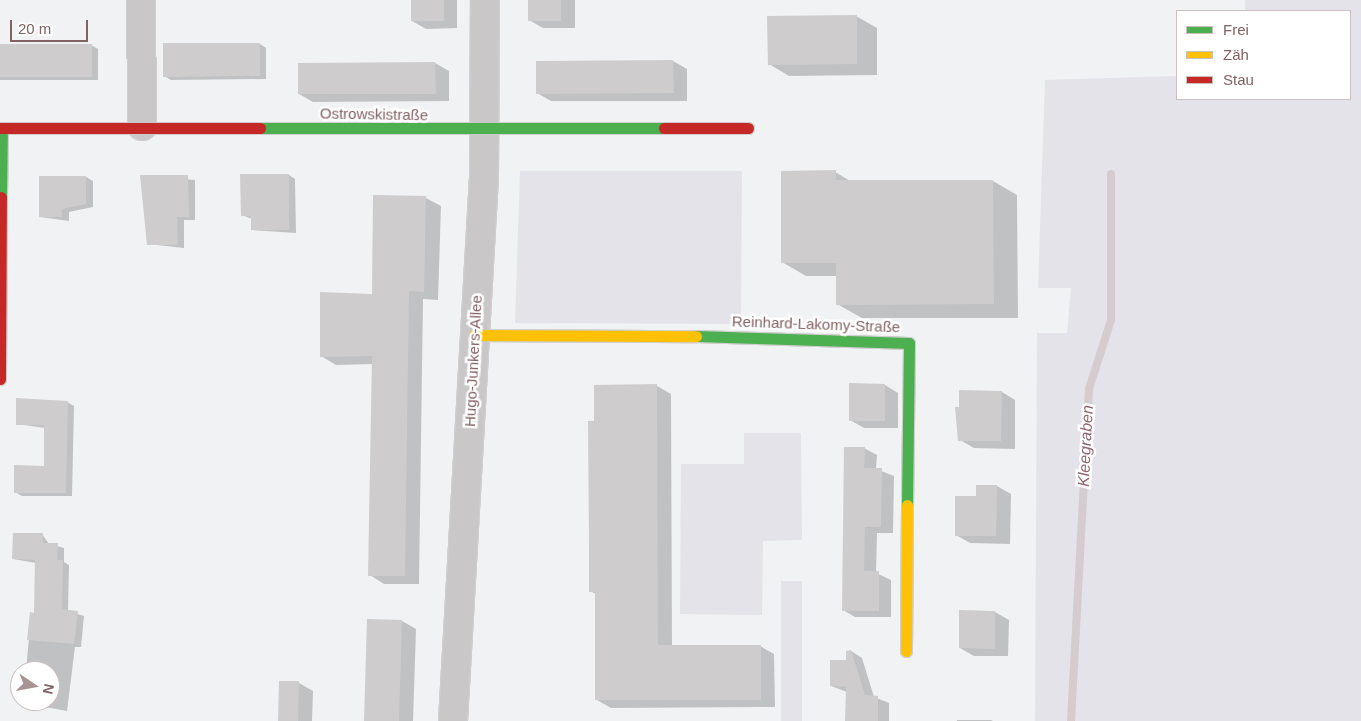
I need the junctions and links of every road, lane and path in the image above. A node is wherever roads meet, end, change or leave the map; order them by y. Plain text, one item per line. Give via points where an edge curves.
1 (141, 0) edge
2 (485, 0) edge
3 (142, 126) junction
4 (1, 128) edge
5 (748, 128) dead end
6 (486, 130) junction
7 (474, 335) junction
8 (0, 379) edge
9 (906, 651) dead end
10 (453, 721) edge

1 - 3 street
2 - 6 street, Hugo-Junkers-Allee
3 - 4 street, Ostrowskistraße
3 - 6 street, Ostrowskistraße
4 - 8 street
5 - 6 street, Ostrowskistraße
6 - 7 street, Hugo-Junkers-Allee
7 - 9 street, Reinhard-Lakomy-Straße via 738,336 910,343
7 - 10 street, Hugo-Junkers-Allee

